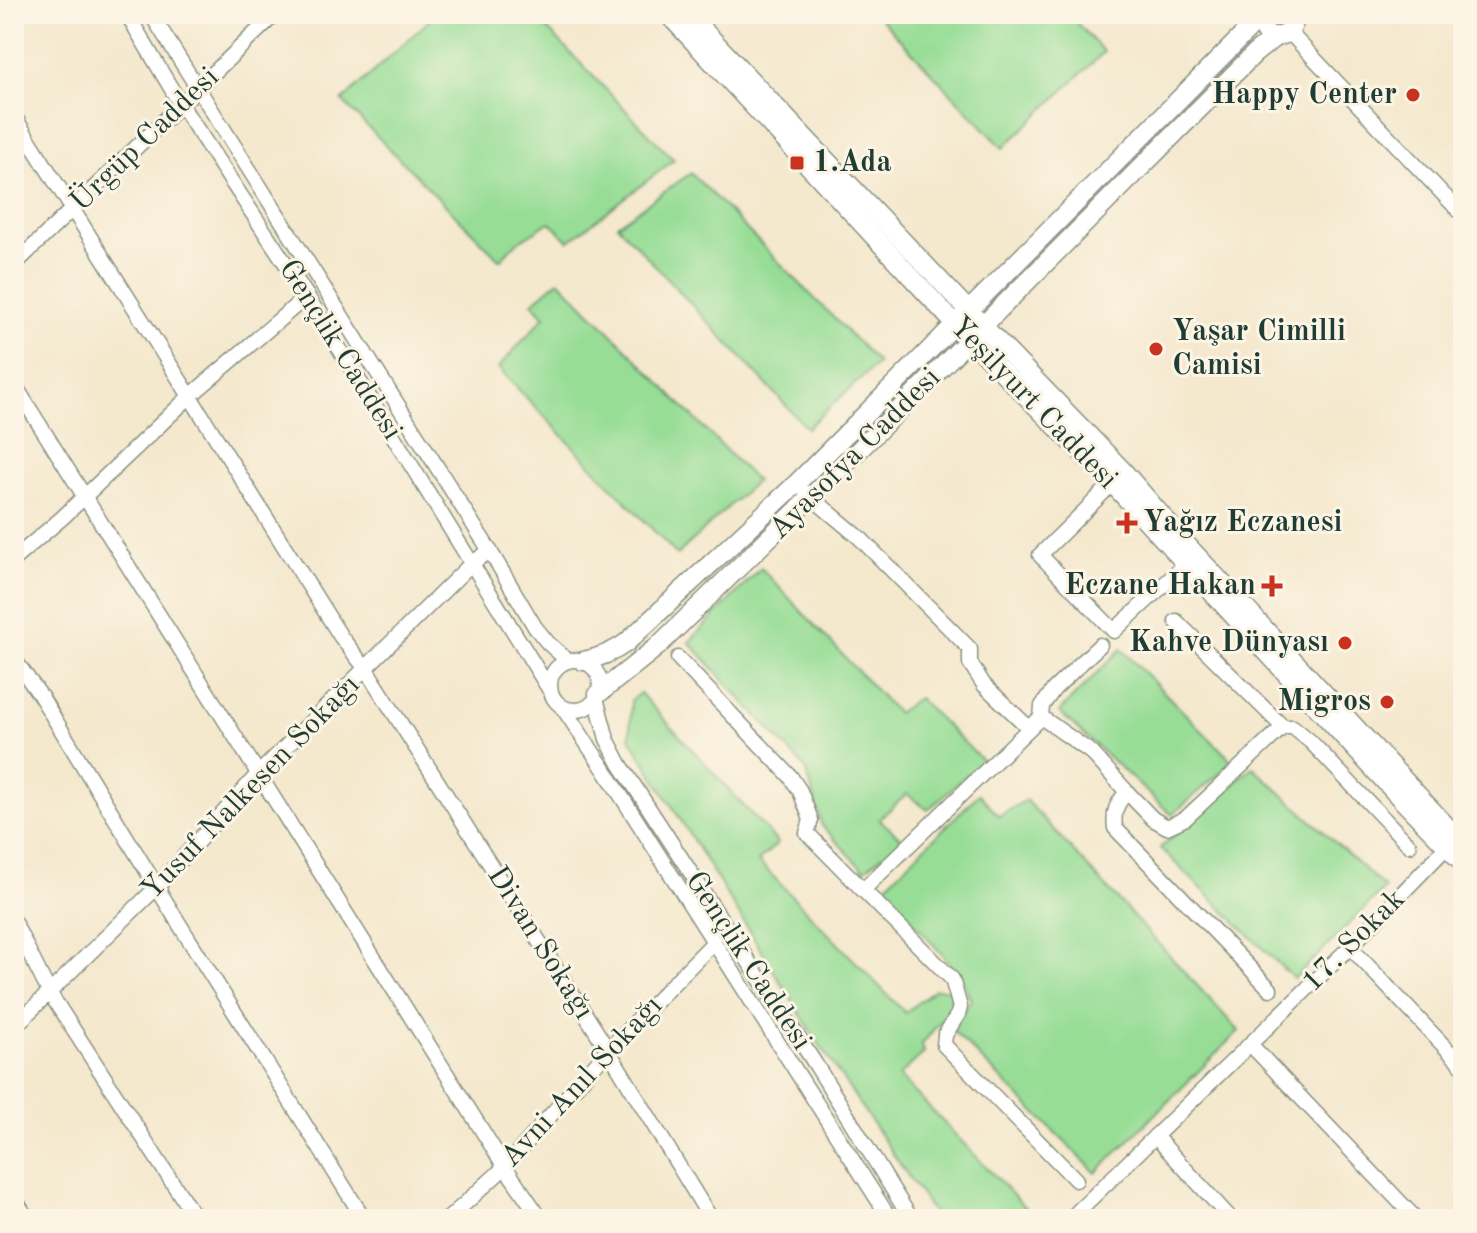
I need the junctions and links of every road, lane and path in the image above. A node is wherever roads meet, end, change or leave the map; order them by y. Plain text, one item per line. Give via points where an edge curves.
1 (127, 14) edge
2 (151, 14) edge
3 (275, 14) edge
4 (668, 14) edge
5 (688, 14) edge
6 (1258, 17) edge
7 (1291, 23) edge
8 (705, 43) junction
9 (741, 80) junction
10 (198, 89) junction
11 (181, 105) junction
12 (14, 116) edge
13 (73, 209) junction
14 (1463, 215) edge
15 (14, 265) edge
16 (307, 296) junction
17 (968, 310) junction
18 (955, 324) junction
19 (976, 333) junction
20 (14, 384) edge
21 (189, 397) junction
22 (1118, 478) junction
23 (796, 484) junction
24 (85, 496) junction
25 (811, 498) junction
26 (490, 551) junction
27 (14, 559) edge
28 (472, 563) junction
29 (1185, 565) junction
30 (1176, 621) dead end
31 (1100, 645) dead end
32 (678, 658) dead end
33 (14, 659) edge
34 (575, 660) junction
35 (366, 669) junction
36 (549, 689) junction
37 (597, 696) junction
38 (563, 708) junction
39 (1041, 717) junction
40 (1283, 727) junction
41 (1029, 728) junction
42 (259, 773) junction
43 (1127, 792) junction
44 (1457, 839) edge
45 (1409, 845) dead end
46 (1463, 863) edge
47 (157, 887) junction
48 (863, 890) junction
49 (14, 922) edge
50 (714, 942) junction
51 (1350, 947) junction
52 (1270, 989) dead end
53 (49, 992) junction
54 (14, 1027) edge
55 (1250, 1044) junction
56 (608, 1050) junction
57 (1463, 1066) edge
58 (1155, 1136) junction
59 (505, 1167) junction
60 (1076, 1180) dead end
61 (14, 1197) edge
62 (27, 1219) edge
63 (196, 1219) edge
64 (364, 1219) edge
65 (448, 1219) edge
66 (541, 1219) edge
67 (711, 1219) edge
68 (890, 1219) edge
69 (911, 1219) edge
70 (1070, 1219) edge
71 (1231, 1219) edge
72 (1416, 1219) edge

1 - 11 street, Gençlik Caddesi
2 - 10 street, Gençlik Caddesi
3 - 10 street, Ürgüp Caddesi
4 - 8 main road, Yeşilyurt Caddesi
5 - 8 main road, Yeşilyurt Caddesi
6 - 7 main road via 1263,32
6 - 17 main road, Ayasofya Caddesi
7 - 14 street
7 - 19 main road, Ayasofya Caddesi
8 - 9 main road, Yeşilyurt Caddesi
9 - 17 main road, Yeşilyurt Caddesi
9 - 18 main road, Yeşilyurt Caddesi
10 - 11 street, Ürgüp Caddesi
10 - 26 street, Gençlik Caddesi
11 - 13 street, Ürgüp Caddesi
11 - 16 street, Gençlik Caddesi
12 - 13 street, Divan Sokağı
13 - 15 street, Ürgüp Caddesi
13 - 21 street, Divan Sokağı
16 - 21 street
16 - 28 street, Gençlik Caddesi
17 - 18 main road, Ayasofya Caddesi
17 - 19 main road, Yeşilyurt Caddesi
18 - 19 main road, Yeşilyurt Caddesi
18 - 23 main road, Ayasofya Caddesi
19 - 22 main road, Yeşilyurt Caddesi
19 - 25 main road, Ayasofya Caddesi
20 - 24 street
21 - 24 street
21 - 35 street, Divan Sokağı
22 - 29 main road, Yeşilyurt Caddesi
22 - 29 street via 1040,555 1114,631
22 - 44 main road, Yeşilyurt Caddesi via 1186,544
23 - 25 street
23 - 34 main road, Ayasofya Caddesi via 626,643 597,659
24 - 27 street
24 - 42 street
25 - 37 main road, Ayasofya Caddesi via 657,647
25 - 41 street via 860,538 970,649 970,663 984,685
26 - 28 street, Yusuf Nalkesen Sokağı
26 - 34 street, Gençlik Caddesi via 535,627 548,643
28 - 35 street, Yusuf Nalkesen Sokağı
28 - 36 street, Gençlik Caddesi
29 - 44 main road, Yeşilyurt Caddesi via 1390,788
30 - 40 street
31 - 39 street via 1054,689
32 - 48 street via 790,776 811,820 807,833
33 - 47 street
34 - 36 street via 553,671
34 - 37 street via 590,664 599,678
35 - 42 street, Yusuf Nalkesen Sokağı
35 - 56 street, Divan Sokağı
36 - 38 street
37 - 38 street via 580,710
37 - 69 street, Gençlik Caddesi via 607,739 620,764
38 - 50 street, Gençlik Caddesi
39 - 41 street
39 - 43 street via 1092,753
40 - 43 street via 1186,818 1167,827
40 - 45 street via 1293,727 1311,742
41 - 48 street
42 - 47 street, Yusuf Nalkesen Sokağı
42 - 59 street
43 - 52 street via 1117,803 1115,828
44 - 46 main road, Yeşilyurt Caddesi
44 - 51 street, 17. Sokak
47 - 53 street, Yusuf Nalkesen Sokağı
47 - 64 street
48 - 60 street via 952,979 960,1007 944,1045
49 - 53 street
50 - 56 street, Avni Anıl Sokağı
50 - 68 street, Gençlik Caddesi
51 - 55 street, 17. Sokak
51 - 57 street
53 - 54 street, Yusuf Nalkesen Sokağı
53 - 63 street
55 - 58 street, 17. Sokak
55 - 72 street
56 - 59 street, Avni Anıl Sokağı
56 - 67 street, Divan Sokağı
58 - 70 street, 17. Sokak
58 - 71 street
59 - 65 street, Avni Anıl Sokağı
59 - 66 street
61 - 62 street

